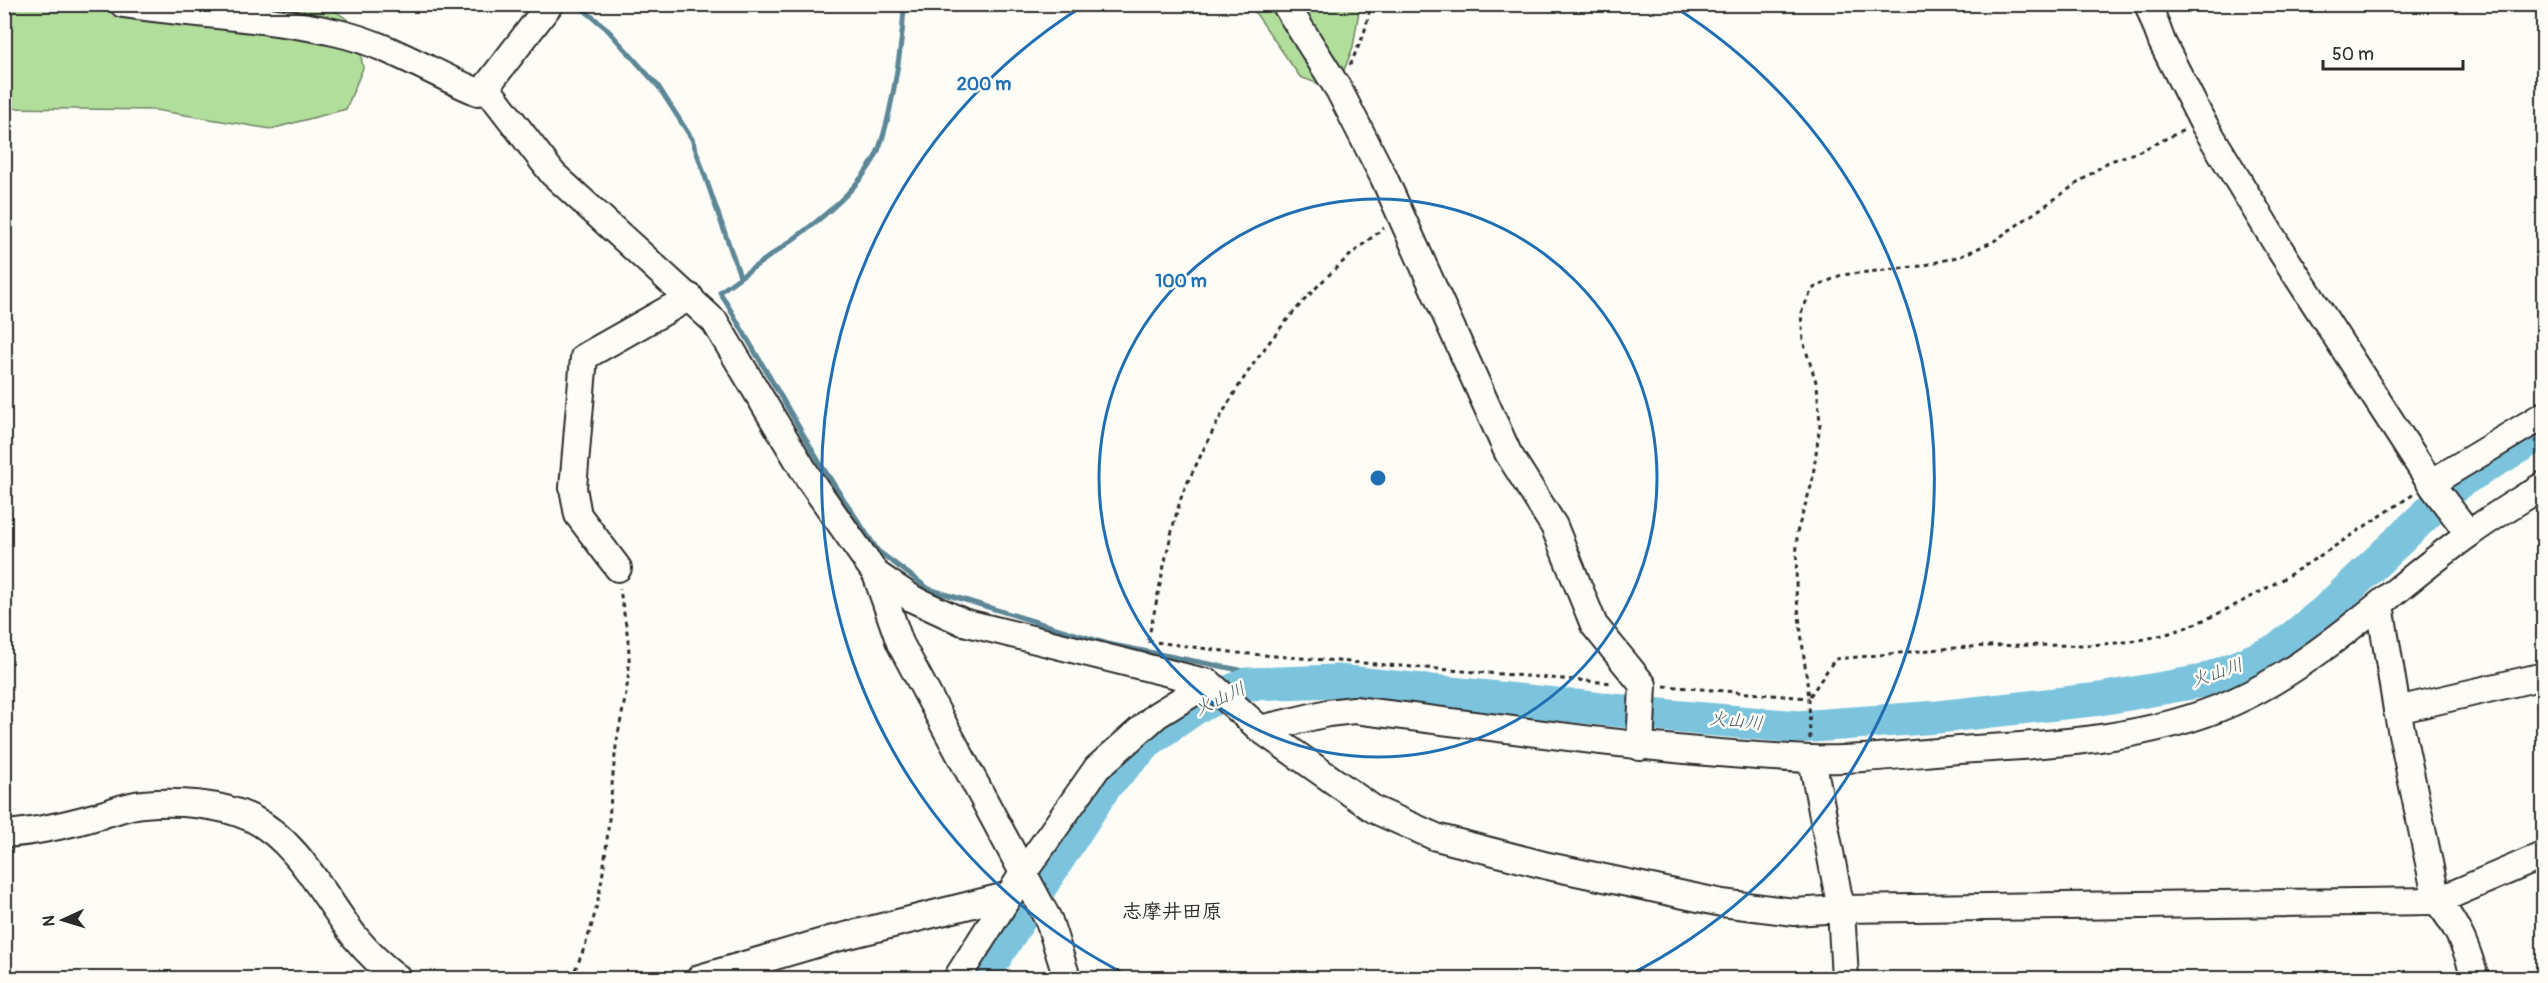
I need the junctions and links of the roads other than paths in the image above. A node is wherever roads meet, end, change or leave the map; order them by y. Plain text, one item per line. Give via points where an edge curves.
1 (123, 4) edge
2 (550, 4) edge
3 (1285, 4) edge
4 (2148, 4) edge
5 (486, 87) junction
6 (690, 297) junction
7 (2544, 415) edge
8 (2544, 485) edge
9 (2432, 486) junction
10 (2469, 534) junction
11 (618, 568) road end
12 (876, 574) junction
13 (2380, 605) junction
14 (2544, 676) edge
15 (1209, 683) junction
16 (2397, 710) junction
17 (1260, 729) junction
18 (1641, 740) junction
19 (1811, 754) junction
20 (4, 834) edge
21 (2544, 855) edge
22 (1024, 872) junction
23 (1010, 895) junction
24 (2437, 901) junction
25 (1841, 909) junction
26 (398, 978) edge
27 (700, 978) edge
28 (957, 978) edge
29 (1068, 978) edge
30 (1845, 978) edge
31 (2475, 978) edge

1 - 5 street via 340,33 393,52 478,92
2 - 5 street
3 - 18 street via 1339,90 1402,214 1508,453 1554,526 1594,625 1643,689
4 - 9 street via 2162,42 2202,121
5 - 6 street via 553,174
6 - 11 street via 584,357 573,488 578,515
6 - 12 street via 715,322 809,479
7 - 9 street
8 - 10 street
9 - 10 street
10 - 13 street
12 - 15 street via 913,599 963,622
12 - 22 street via 900,643
13 - 16 street
13 - 19 street via 2280,678 2229,704 2170,723 2104,737 2028,746
14 - 16 street
15 - 17 street
15 - 22 street via 1157,715 1097,768
16 - 24 street
17 - 18 street via 1354,710
17 - 25 street via 1375,810 1436,837 1548,866 1722,903 1794,912
18 - 19 street
19 - 25 street
20 - 26 street via 91,818 139,804 214,808 250,818 293,854 355,937
21 - 24 street
22 - 23 street
22 - 29 street via 1048,921
23 - 27 street via 833,939
23 - 28 street
24 - 25 street
24 - 31 street via 2467,945
25 - 30 street

